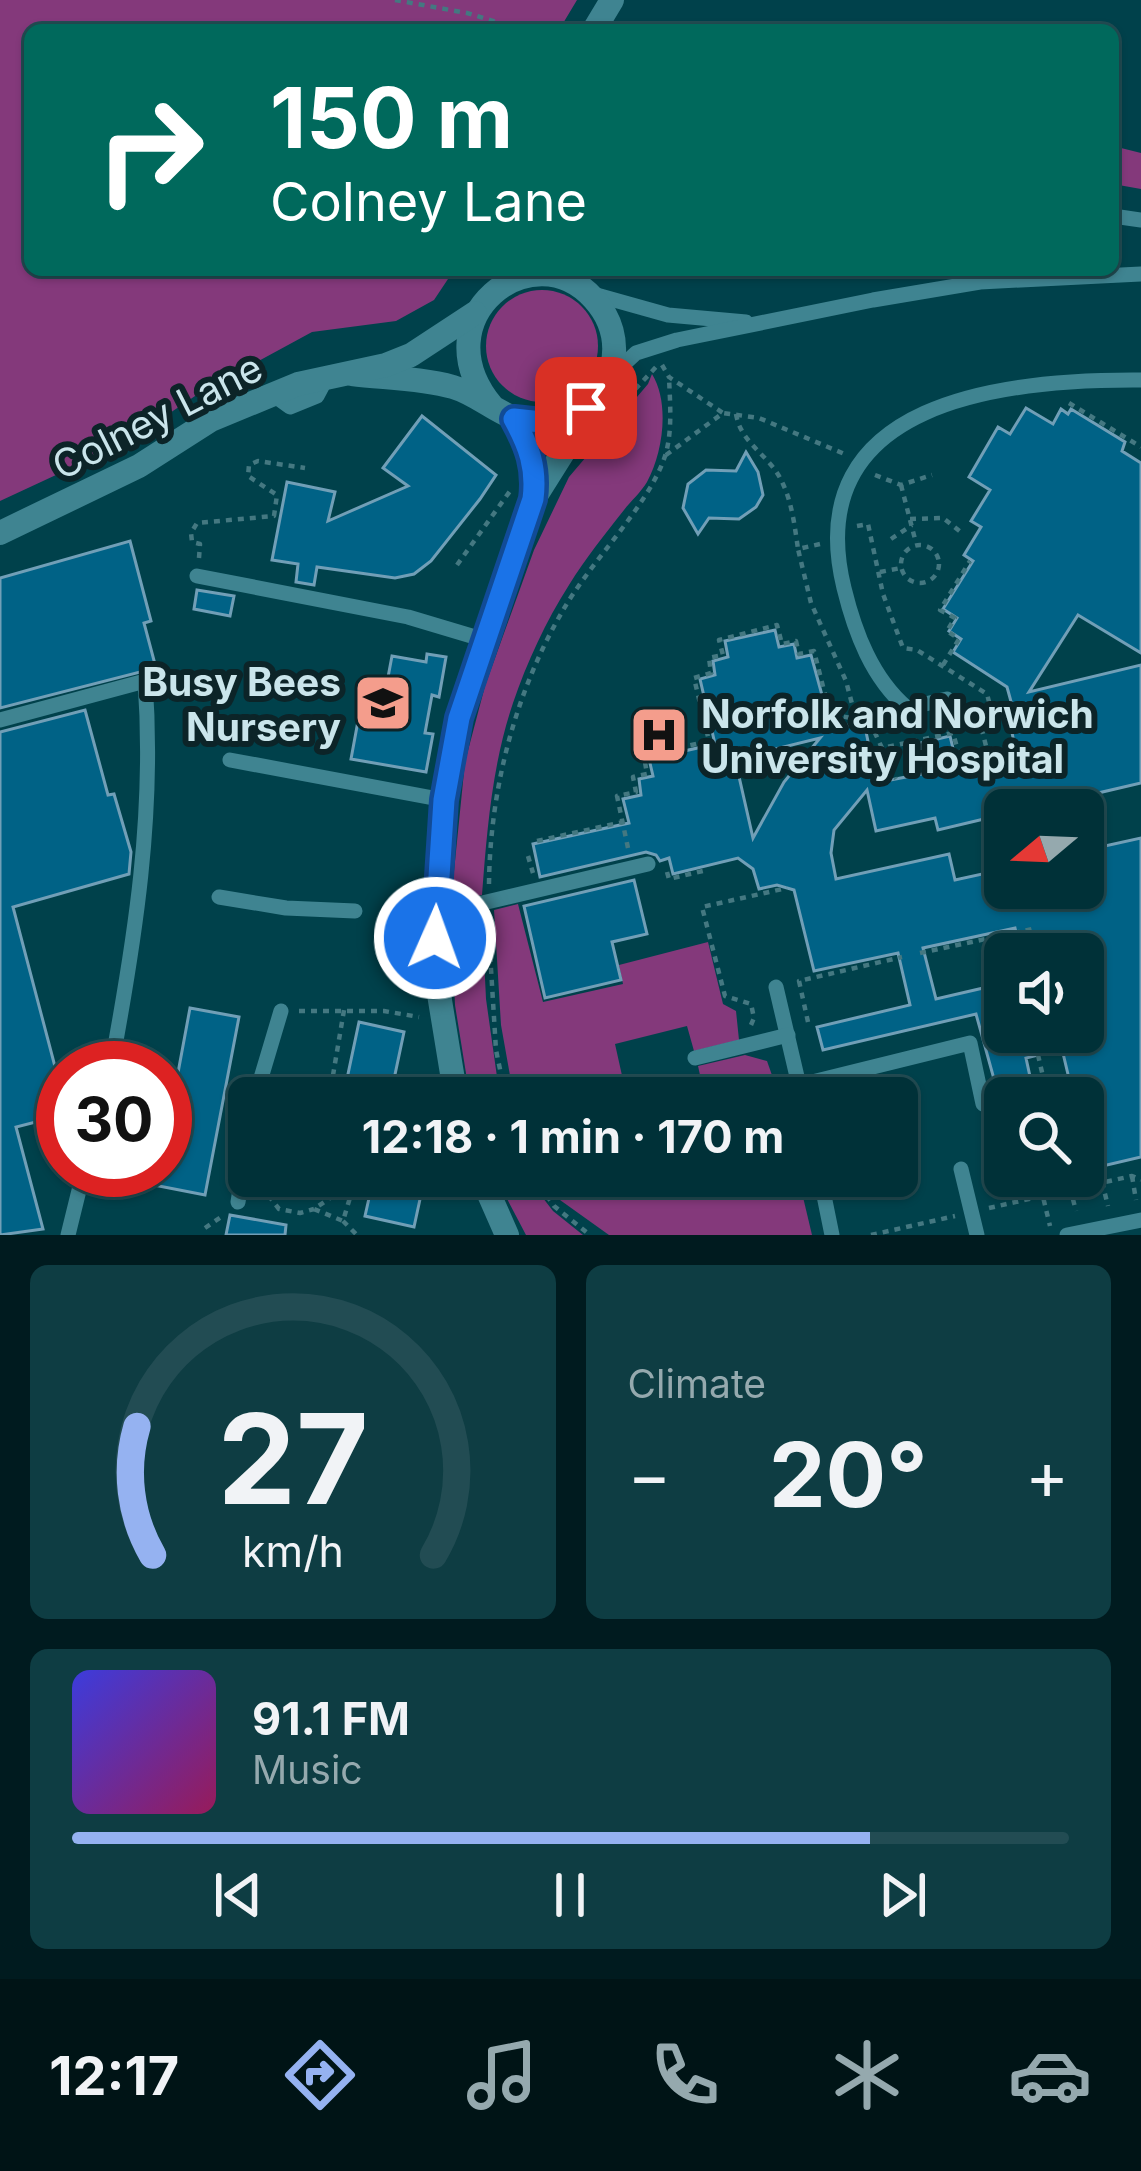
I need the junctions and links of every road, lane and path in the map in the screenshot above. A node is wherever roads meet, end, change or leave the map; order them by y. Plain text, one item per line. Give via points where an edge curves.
1 (395, 0) edge
2 (501, 24) edge
3 (498, 276) edge
4 (537, 276) edge
5 (566, 276) edge
6 (971, 276) edge
7 (589, 293) junction
8 (482, 304) junction
9 (767, 321) junction
10 (661, 364) dead end
11 (352, 374) junction
12 (669, 377) junction
13 (1141, 380) edge
14 (604, 386) junction
15 (1066, 402) dead end
16 (503, 412) junction
17 (723, 413) junction
18 (736, 414) junction
19 (1141, 447) edge
20 (666, 455) junction
21 (858, 465) junction
22 (305, 469) dead end
23 (932, 475) dead end
24 (901, 485) junction
25 (525, 491) junction
26 (911, 522) junction
27 (849, 528) dead end
28 (962, 532) dead end
29 (0, 533) edge
30 (891, 539) dead end
31 (820, 544) dead end
32 (916, 544) junction
33 (798, 549) junction
34 (970, 561) dead end
35 (457, 565) dead end
36 (902, 568) junction
37 (880, 572) junction
38 (197, 576) joint
39 (883, 594) dead end
40 (811, 603) dead end
41 (484, 640) junction
42 (944, 665) dead end
43 (947, 699) dead end
44 (907, 709) junction
45 (881, 715) dead end
46 (856, 719) dead end
47 (0, 720) edge
48 (882, 748) dead end
49 (883, 758) junction
50 (230, 760) dead end
51 (885, 773) dead end
52 (896, 779) dead end
53 (444, 800) junction
54 (623, 822) junction
55 (537, 841) dead end
56 (648, 864) junction
57 (706, 870) dead end
58 (787, 888) dead end
59 (219, 897) dead end
60 (489, 902) junction
61 (356, 910) dead end
62 (436, 914) junction
63 (1032, 929) dead end
64 (920, 953) dead end
65 (902, 957) dead end
66 (776, 987) dead end
67 (344, 1010) junction
68 (281, 1011) joint
69 (419, 1017) dead end
70 (808, 1022) dead end
71 (742, 1031) dead end
72 (788, 1035) junction
73 (116, 1041) edge
74 (1038, 1055) dead end
75 (695, 1058) dead end
76 (261, 1077) edge
77 (333, 1077) edge
78 (453, 1077) edge
79 (502, 1077) edge
80 (798, 1077) edge
81 (853, 1077) edge
82 (1043, 1077) edge
83 (983, 1104) dead end
84 (961, 1169) dead end
85 (1132, 1176) junction
86 (1141, 1180) edge
87 (1104, 1182) edge
88 (77, 1197) edge
89 (239, 1197) edge
90 (270, 1197) edge
91 (330, 1197) edge
92 (350, 1197) edge
93 (490, 1197) edge
94 (548, 1197) edge
95 (824, 1197) edge
96 (1042, 1197) joint
97 (238, 1202) dead end
98 (314, 1209) junction
99 (971, 1212) junction
100 (1140, 1215) edge
101 (343, 1222) junction
102 (1106, 1226) edge
103 (1070, 1227) edge
104 (68, 1235) edge
105 (357, 1235) edge
106 (507, 1235) edge
107 (590, 1235) edge
108 (832, 1235) edge
109 (871, 1235) edge
110 (977, 1235) edge

1 - 2 path
3 - 8 street
4 - 8 street, Colney Lane via 504,284
5 - 7 street, Colney Lane
6 - 9 lane
7 - 9 lane via 668,315
7 - 14 street via 613,332
8 - 11 street, Colney Lane via 411,355
8 - 16 street via 467,336 467,362 476,386
9 - 14 lane via 636,353
10 - 12 path
11 - 16 street, Colney Lane via 446,385
11 - 29 street, Colney Lane via 212,420 140,466
12 - 17 path
12 - 20 path
13 - 21 lane via 1038,382 980,394 898,428
14 - 16 street, Colney Lane via 586,408 551,423
14 - 25 street
15 - 19 path
16 - 25 street via 532,459 536,478
17 - 18 path
17 - 20 path
18 - 21 path via 823,442
18 - 33 path via 741,436 784,484
20 - 60 path via 575,588 534,665 496,805
21 - 24 path
21 - 44 lane via 838,508 842,577 882,687
22 - 38 path via 249,465 248,476 277,495 274,516 197,523 190,532 200,544
23 - 24 path
24 - 26 path
25 - 35 path
25 - 41 street
26 - 28 path via 944,518
26 - 30 path
26 - 32 path
27 - 37 path via 868,524
31 - 33 path
32 - 36 path
32 - 36 path via 938,555 937,574 919,583
33 - 40 path
34 - 42 path via 940,610 955,618 947,631 958,639
36 - 37 path
37 - 39 path
38 - 41 lane
41 - 53 street
43 - 44 lane
44 - 45 lane
46 - 54 path via 830,714 814,651 782,644 777,625 719,640 723,655 709,658 711,673 694,678 709,741 644,756 647,774 633,777 636,792 617,796
47 - 73 lane via 145,681 142,889
48 - 49 path
49 - 51 path
49 - 52 path
50 - 53 lane
53 - 62 street
54 - 55 path
54 - 56 path via 630,856 646,852
56 - 57 path via 665,865 669,879
56 - 60 lane
58 - 71 path via 702,907 725,996 751,1004 754,1018
59 - 61 lane
60 - 62 lane
60 - 79 path
62 - 78 street
63 - 64 path
65 - 70 path via 799,981
66 - 72 lane
67 - 68 path
67 - 69 path
67 - 77 path
68 - 76 lane
72 - 75 lane
72 - 80 lane
74 - 82 path
81 - 83 lane via 970,1043
84 - 99 lane
85 - 86 path
85 - 87 path
85 - 100 path
88 - 104 lane
89 - 97 lane
90 - 98 path via 279,1209
91 - 98 path
92 - 101 path
93 - 106 street
94 - 107 path
95 - 108 lane
96 - 99 path
96 - 103 path via 1050,1228
98 - 101 path
99 - 109 path
99 - 110 lane
100 - 102 lane
101 - 105 path
102 - 103 lane

